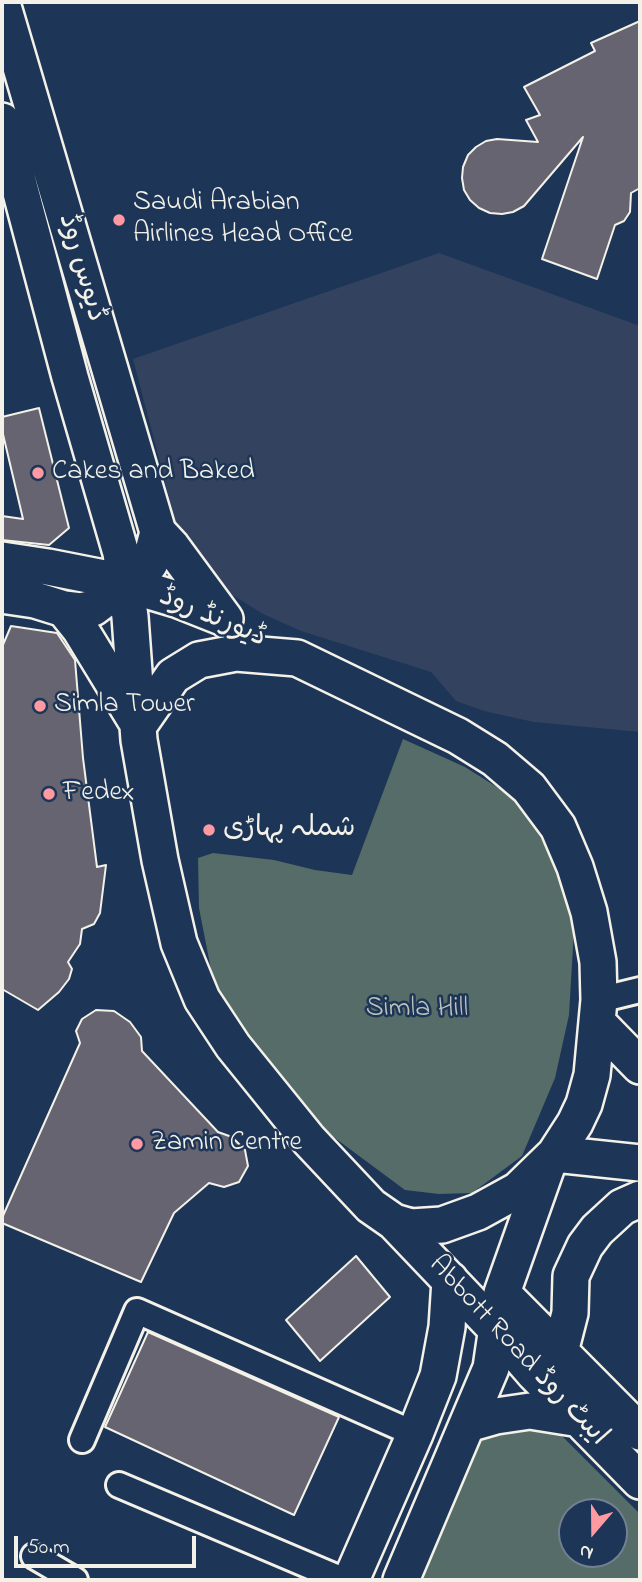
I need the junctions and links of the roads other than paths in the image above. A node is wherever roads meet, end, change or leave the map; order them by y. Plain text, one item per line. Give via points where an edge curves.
1 (2, 3) edge
2 (2, 121) edge
3 (158, 532) junction
4 (2, 561) edge
5 (126, 585) junction
6 (2, 595) edge
7 (64, 609) junction
8 (225, 619) junction
9 (297, 657) junction
10 (139, 725) junction
11 (640, 990) edge
12 (598, 1011) junction
13 (640, 1066) edge
14 (551, 1159) junction
15 (640, 1163) edge
16 (640, 1199) edge
17 (394, 1222) junction
18 (571, 1276) junction
19 (450, 1280) junction
20 (509, 1344) junction
21 (560, 1352) junction
22 (580, 1419) junction
23 (468, 1424) junction
24 (640, 1432) edge
25 (415, 1434) junction
26 (82, 1440) dead end
27 (640, 1480) edge
28 (119, 1485) dead end
29 (34, 1556) dead end
30 (75, 1580) edge
31 (343, 1580) edge
32 (351, 1580) edge
33 (401, 1580) edge

1 - 3 main road, ڈیوس روڈ
2 - 5 main road, ڈیوس روڈ
3 - 5 main road via 150,563
3 - 8 main road, ڈیوس روڈ
4 - 5 main road, ڈیورنڈ روڈ
5 - 7 main road, ڈیورنڈ روڈ via 93,608
5 - 8 main road, ڈیورنڈ روڈ
5 - 10 main road, ڈیوس روڈ
6 - 7 main road, ڈیورنڈ روڈ
7 - 10 main road
8 - 9 main road, ڈیورنڈ روڈ
9 - 10 main road via 236,653 199,660 173,676
9 - 12 main road via 458,736 529,788 558,827 589,912
10 - 17 main road via 160,860 179,943 202,999 233,1046 309,1140 371,1206
11 - 12 street
12 - 13 main road
12 - 14 main road via 592,1075 584,1104
14 - 15 main road
14 - 17 main road via 518,1190 458,1220 430,1227
14 - 20 main road, Abbott Road ایبٹ روڈ via 502,1293
16 - 18 main road via 622,1207 597,1230
17 - 19 main road, Abbott Road ایبٹ روڈ
18 - 20 main road via 552,1290
18 - 21 main road via 570,1313
19 - 20 main road, Abbott Road ایبٹ روڈ
19 - 25 main road via 438,1376
20 - 21 main road, Abbott Road ایبٹ روڈ
20 - 22 main road, Abbott Road ایبٹ روڈ
20 - 23 main road
21 - 24 main road, Abbott Road ایبٹ روڈ
22 - 23 main road via 530,1411
22 - 27 main road, Abbott Road ایبٹ روڈ
23 - 33 main road
25 - 26 street via 137,1311
25 - 32 main road
28 - 31 street
29 - 30 street

